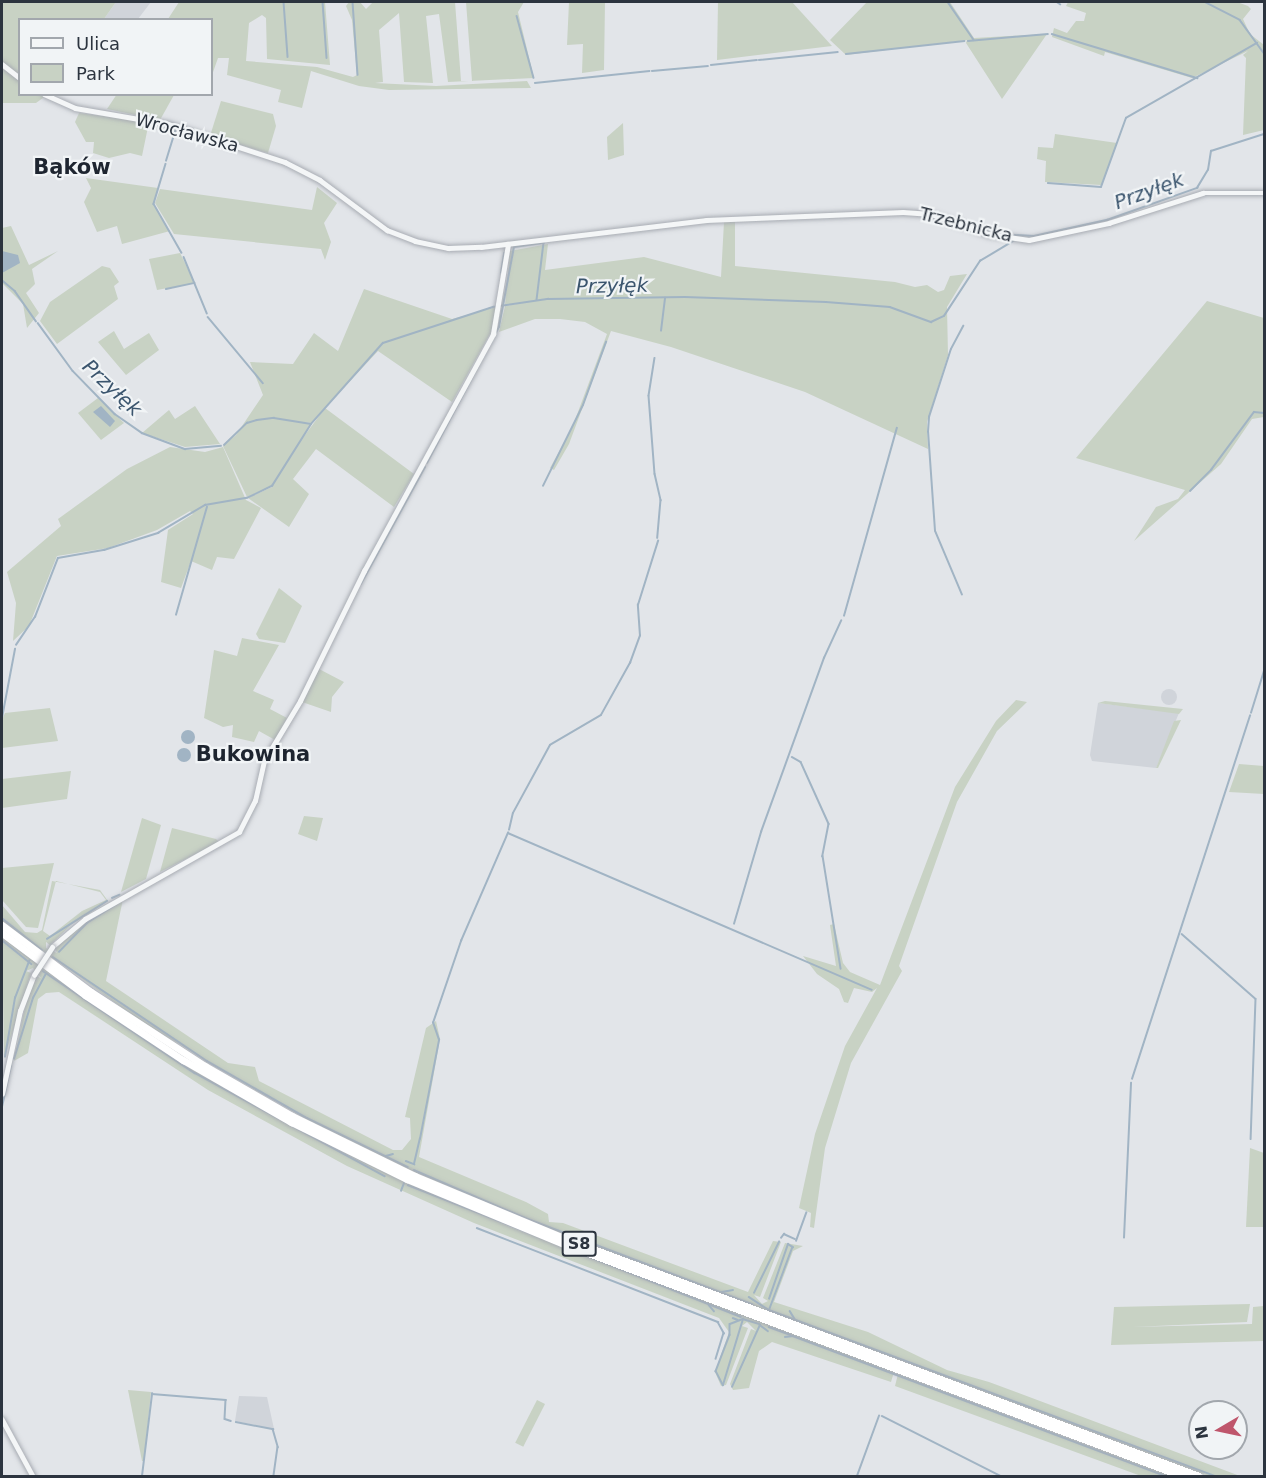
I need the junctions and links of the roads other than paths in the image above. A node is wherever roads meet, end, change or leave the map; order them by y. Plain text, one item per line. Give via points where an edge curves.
1 (2, 64) edge
2 (18, 76) edge
3 (48, 96) edge
4 (1264, 193) edge
5 (508, 244) junction
6 (2, 925) edge
7 (2, 933) edge
8 (2, 1094) edge
9 (2, 1419) edge
10 (33, 1476) edge
11 (1182, 1476) edge
12 (1199, 1476) edge

1 - 2 street
3 - 5 street, Wrocławska via 75,108 192,132 285,162 326,184 379,225 415,241 460,248
4 - 5 street, Trzebnicka via 1203,193 1096,227 1014,239 914,212 733,219
5 - 8 street, bridge via 494,334 364,571 300,701 264,761 255,801 239,832 85,919 52,947 34,975
6 - 12 highway, S8 via 91,992 198,1062 292,1116 415,1176 554,1234
7 - 11 highway, S8 via 183,1060 284,1118 407,1179 564,1244
9 - 10 street

